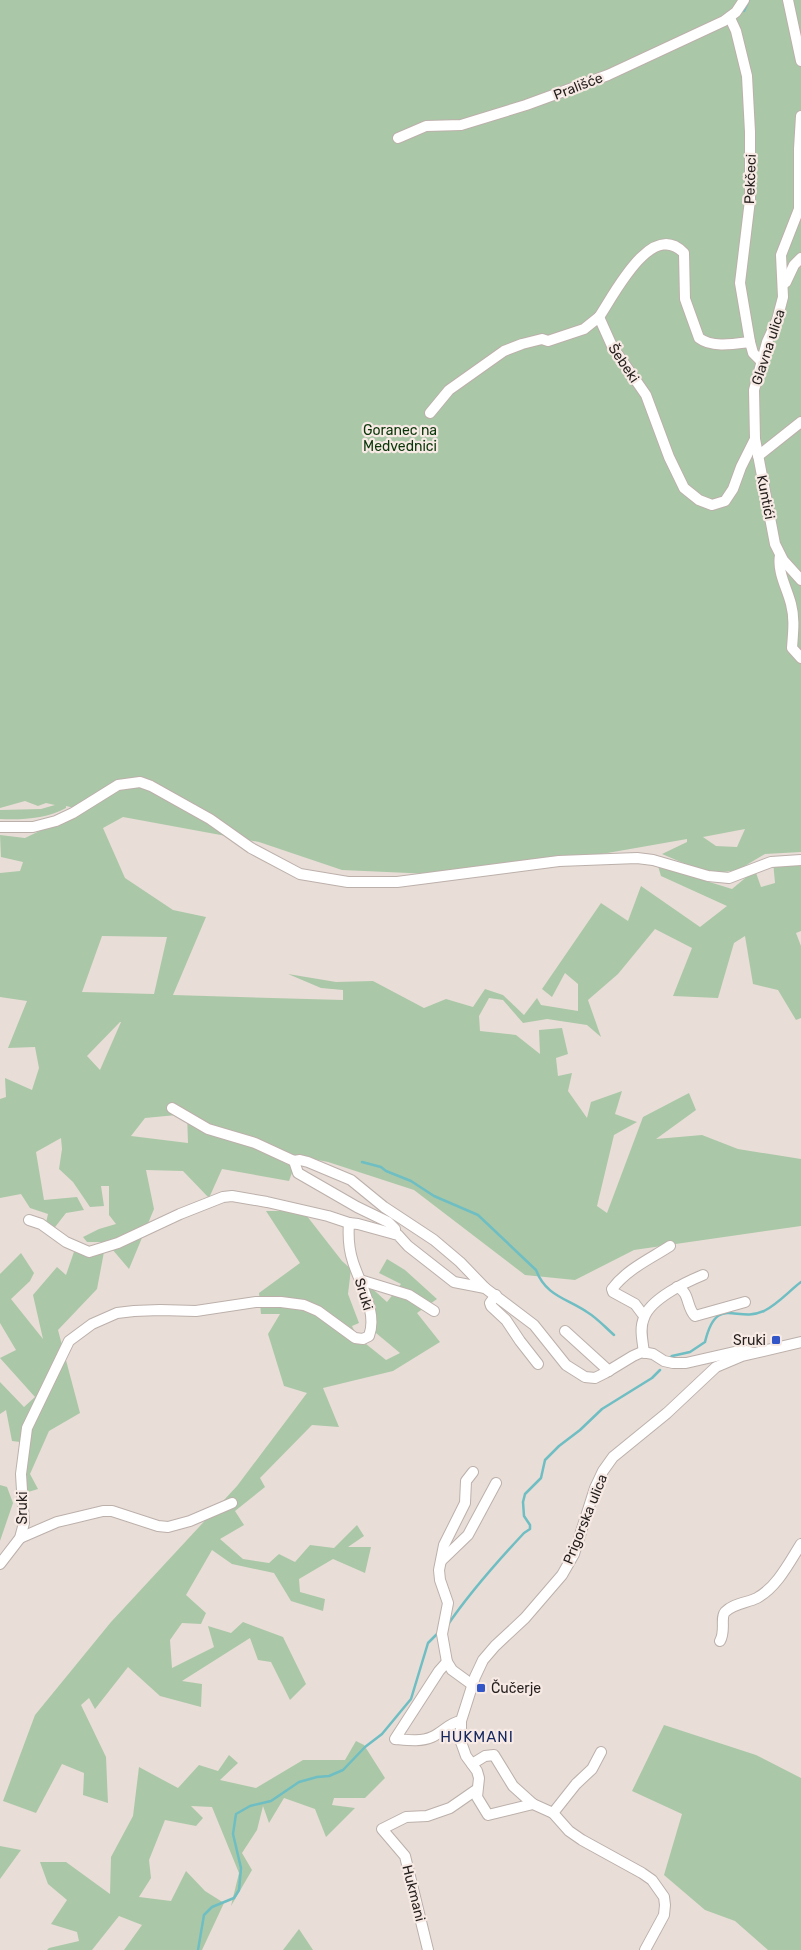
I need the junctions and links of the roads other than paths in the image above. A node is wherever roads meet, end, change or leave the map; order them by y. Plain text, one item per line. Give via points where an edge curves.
1 (744, 0) edge
2 (788, 0) edge
3 (730, 18) junction
4 (801, 61) edge
5 (801, 116) edge
6 (398, 138) dead end
7 (801, 258) edge
8 (783, 284) junction
9 (599, 317) junction
10 (750, 342) junction
11 (762, 361) junction
12 (430, 413) dead end
13 (801, 422) edge
14 (755, 440) junction
15 (758, 456) junction
16 (780, 554) junction
17 (801, 580) edge
18 (801, 658) edge
19 (0, 826) edge
20 (801, 860) edge
21 (172, 1108) dead end
22 (294, 1161) junction
23 (29, 1220) dead end
24 (349, 1224) junction
25 (395, 1234) junction
26 (670, 1246) dead end
27 (703, 1275) dead end
28 (360, 1280) junction
29 (677, 1287) junction
30 (485, 1288) junction
31 (496, 1295) junction
32 (745, 1302) dead end
33 (434, 1311) dead end
34 (644, 1316) junction
35 (565, 1331) dead end
36 (801, 1342) edge
37 (644, 1353) junction
38 (753, 1353) junction
39 (538, 1364) dead end
40 (609, 1371) junction
41 (473, 1472) dead end
42 (496, 1483) dead end
43 (232, 1503) dead end
44 (20, 1538) junction
45 (801, 1544) edge
46 (441, 1562) junction
47 (0, 1564) edge
48 (720, 1641) dead end
49 (446, 1662) junction
50 (474, 1686) junction
51 (461, 1721) junction
52 (602, 1752) dead end
53 (472, 1764) junction
54 (476, 1790) junction
55 (533, 1804) junction
56 (553, 1814) junction
57 (428, 1950) edge
58 (645, 1950) edge

1 - 3 street, Prališće
2 - 4 street
3 - 6 street, Prališće via 608,75 480,120 461,125 426,126
3 - 10 street, Pekčeci via 747,76 751,174 740,284
5 - 8 street, Glavna ulica via 800,209 781,255
7 - 8 street, Glavna ulica
8 - 11 street, Glavna ulica via 777,320 766,342
9 - 10 street via 623,278 646,254 660,244 671,244 684,253 685,299 699,338 709,343
9 - 12 street via 584,329 504,351 449,390
9 - 14 street, Šebeki via 612,346 646,394 668,457 684,488 699,500 712,504 725,501 734,489
10 - 11 street, Pekčeci
11 - 14 street, Glavna ulica via 754,390
13 - 15 street
14 - 15 street, Kuntići
15 - 16 street, Kuntići via 775,544
16 - 17 street, Kuntići
16 - 18 street, Kuntići via 782,578 793,616 792,648
19 - 20 street via 33,826 56,821 118,785 140,782 210,819 251,848 300,874 348,882 397,882 559,861 638,858 708,876 729,878 771,862
21 - 22 street via 196,1124 255,1143
22 - 25 street via 298,1173 388,1222 395,1229
22 - 30 street via 308,1162 352,1180 384,1207 434,1240
23 - 24 street via 90,1252 232,1196 328,1216
24 - 25 street
24 - 28 street, Sruki via 352,1261
25 - 30 street via 454,1282
26 - 34 street via 632,1270 612,1289 635,1304
27 - 29 street
28 - 33 street via 409,1295
28 - 44 street, Sruki via 372,1324 369,1336 363,1339 355,1338 318,1311 304,1305 281,1302 256,1302 196,1311 117,1313 71,1338 28,1428 21,1474 24,1523
29 - 32 street via 685,1293 695,1316
29 - 34 street
30 - 31 street
31 - 39 street via 491,1306 506,1320
31 - 40 street via 534,1325 573,1371 594,1378
34 - 37 street
35 - 40 street
36 - 38 street, Prigorska ulica
37 - 38 street via 673,1364 744,1350
37 - 40 street
38 - 50 street, Prigorska ulica via 716,1367 613,1457 595,1488 574,1554 562,1576 495,1646 475,1677
41 - 46 street via 466,1481 465,1503 444,1545
42 - 46 street via 468,1535
43 - 44 street via 190,1522 168,1527 103,1511 57,1522
44 - 47 street, Sruki
45 - 48 street via 772,1586 759,1597 726,1611 723,1615 724,1635
46 - 49 street via 440,1576 448,1603 442,1631
49 - 50 street
49 - 51 street via 395,1739 428,1738 449,1724
50 - 51 street, Prigorska ulica
51 - 53 street via 460,1742
52 - 56 street via 592,1769
53 - 54 street via 479,1778
53 - 55 street via 494,1755 513,1786
54 - 55 street via 479,1803 488,1815
54 - 57 street, Hukmani via 450,1808 427,1816 406,1818 382,1829 405,1856
55 - 56 street
56 - 58 street via 569,1831 642,1873 660,1890 664,1897 664,1915

